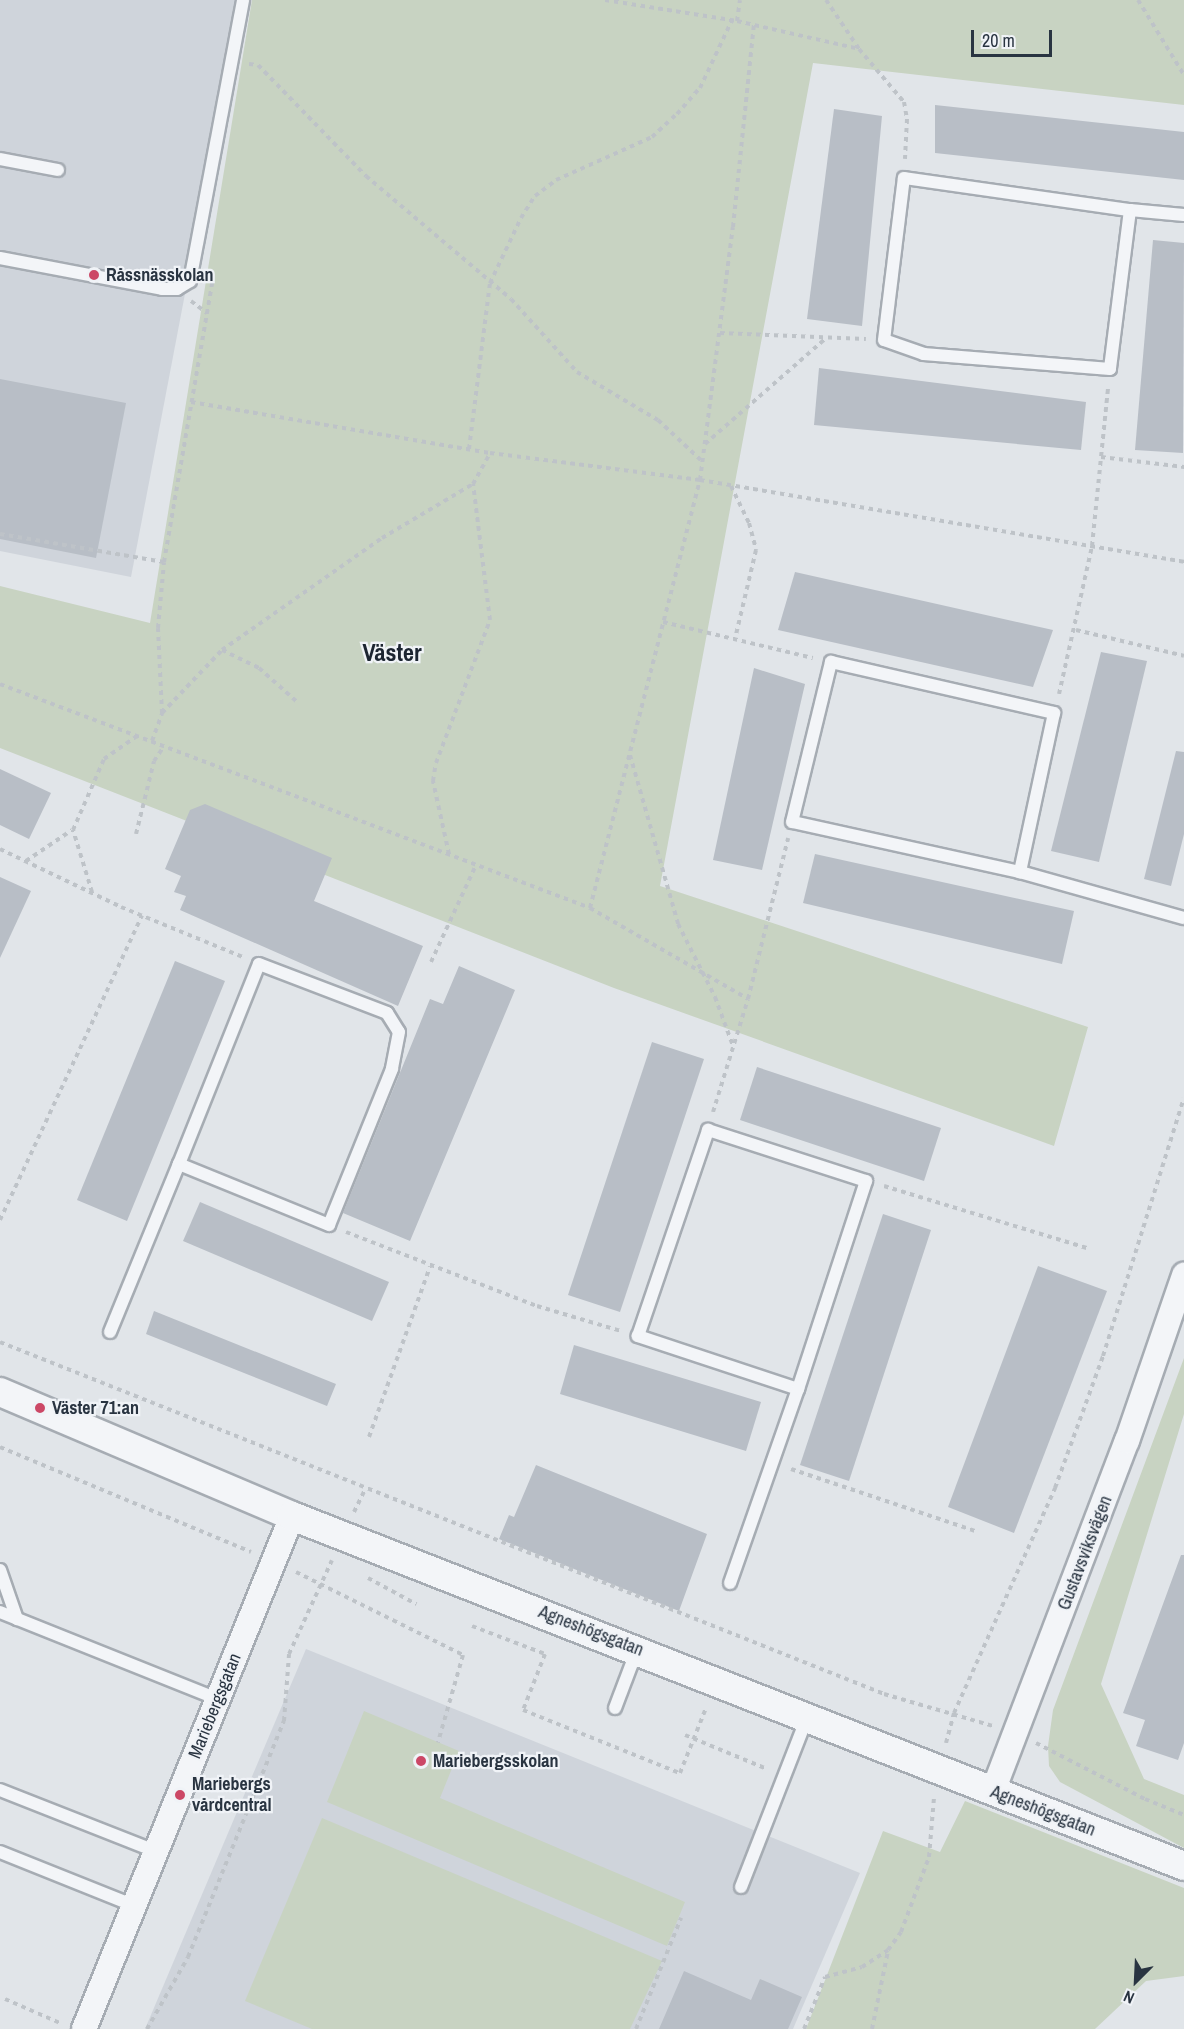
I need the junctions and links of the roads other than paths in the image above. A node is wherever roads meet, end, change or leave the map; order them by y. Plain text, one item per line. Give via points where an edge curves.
1 (243, 0) edge
2 (0, 159) edge
3 (58, 170) dead end
4 (1130, 210) junction
5 (1184, 215) edge
6 (0, 258) edge
7 (1020, 872) junction
8 (1184, 918) edge
9 (179, 1164) junction
10 (1184, 1275) edge
11 (1178, 1316) edge
12 (111, 1332) dead end
13 (798, 1389) junction
14 (0, 1392) edge
15 (291, 1516) junction
16 (0, 1570) edge
17 (730, 1583) dead end
18 (0, 1612) edge
19 (16, 1619) junction
20 (638, 1649) junction
21 (218, 1699) junction
22 (615, 1708) dead end
23 (807, 1718) junction
24 (0, 1790) edge
25 (993, 1791) junction
26 (0, 1852) edge
27 (157, 1852) junction
28 (1184, 1866) edge
29 (741, 1887) dead end
30 (135, 1906) junction
31 (84, 2029) edge

1 - 6 lane via 190,281 177,289 162,289
2 - 3 lane
4 - 4 lane via 1110,369 924,354 884,340 904,178
4 - 5 lane
7 - 7 lane via 1054,712 831,662 792,822
7 - 8 lane
9 - 9 lane via 259,964 387,1013 399,1032 392,1069 329,1225
9 - 12 lane
10 - 11 street, Gustavsviksvägen
11 - 25 street, Gustavsviksvägen
13 - 13 lane via 866,1181 708,1130 638,1336
13 - 17 lane
14 - 15 street, Agneshögsgatan
15 - 20 street, Agneshögsgatan
15 - 21 street, Mariebergsgatan
16 - 19 lane
18 - 19 lane
19 - 21 lane
20 - 22 lane
20 - 23 street, Agneshögsgatan
21 - 27 street, Mariebergsgatan
23 - 25 street, Agneshögsgatan
23 - 29 lane
24 - 27 lane
25 - 28 street, Agneshögsgatan
26 - 30 lane
27 - 30 street, Mariebergsgatan
30 - 31 street, Mariebergsgatan

